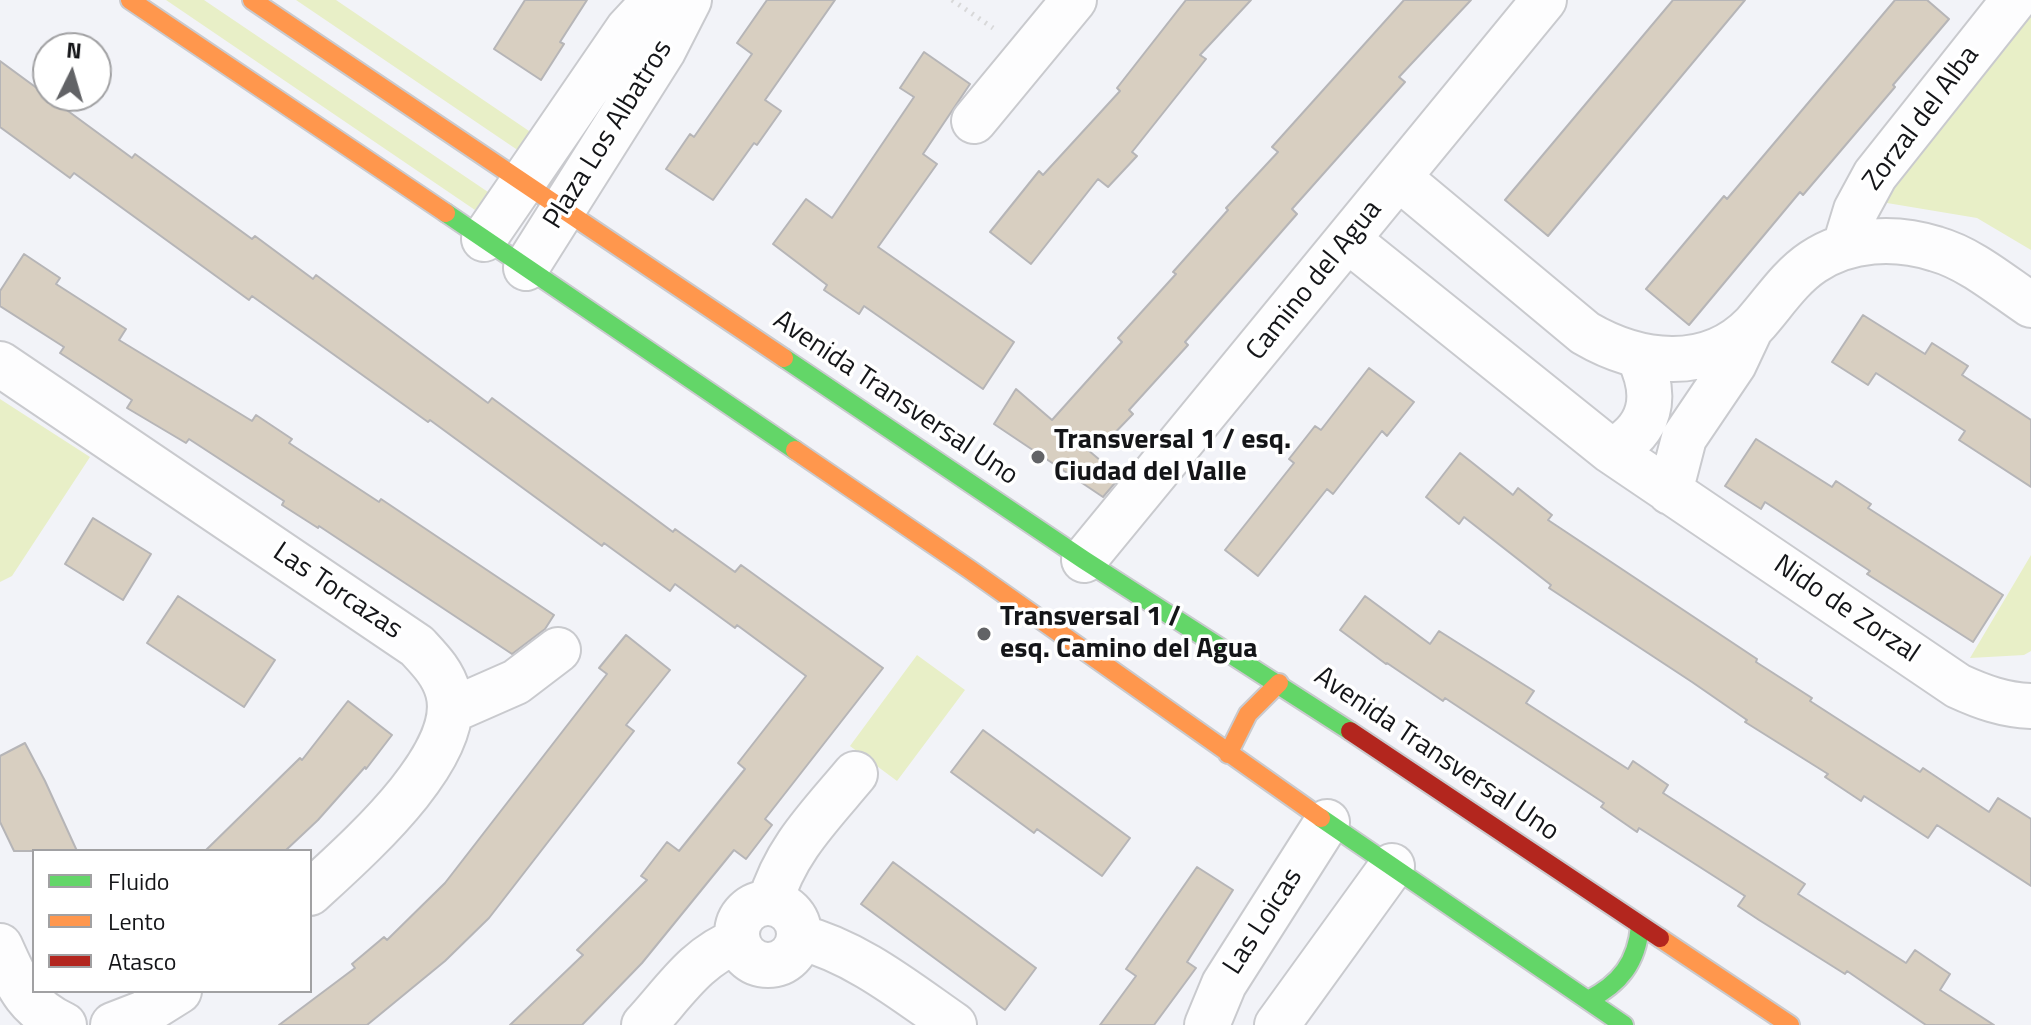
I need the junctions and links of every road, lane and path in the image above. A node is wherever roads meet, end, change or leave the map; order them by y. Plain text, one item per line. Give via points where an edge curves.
1 (130, 0) edge
2 (252, 0) edge
3 (655, 0) edge
4 (689, 0) edge
5 (1074, 0) edge
6 (1544, 0) edge
7 (2014, 0) edge
8 (974, 121) dead end
9 (1399, 178) junction
10 (523, 183) junction
11 (564, 211) junction
12 (484, 239) junction
13 (1348, 240) junction
14 (1845, 246) junction
15 (526, 268) junction
16 (2031, 305) edge
17 (1751, 328) junction
18 (1639, 357) junction
19 (0, 364) edge
20 (1611, 451) junction
21 (1670, 492) junction
22 (1084, 560) junction
23 (558, 650) dead end
24 (1279, 683) junction
25 (2031, 706) edge
26 (450, 711) junction
27 (1228, 754) junction
28 (855, 774) dead end
29 (1327, 822) junction
30 (1392, 866) junction
31 (312, 891) edge
32 (770, 903) junction
33 (1640, 926) junction
34 (799, 937) junction
35 (738, 941) junction
36 (0, 946) edge
37 (176, 993) edge
38 (1588, 1000) junction
39 (64, 1025) edge
40 (113, 1025) edge
41 (644, 1025) edge
42 (954, 1025) edge
43 (1207, 1025) edge
44 (1277, 1025) edge
45 (1624, 1025) edge
46 (1790, 1025) edge

1 - 12 street
2 - 10 street, Avenida Transversal Uno
3 - 10 street, Plaza Los Albatros via 628,29
4 - 11 street, Plaza Los Albatros
5 - 8 street
6 - 9 street, Camino del Agua
7 - 14 street, Zorzal del Alba via 1875,175
9 - 13 street, Camino del Agua
9 - 18 street via 1585,333
10 - 11 street, Avenida Transversal Uno
10 - 12 street, Plaza Los Albatros
11 - 15 street, Plaza Los Albatros
11 - 22 street, Avenida Transversal Uno
12 - 15 street
13 - 20 street, Nido de Zorzal
13 - 22 street, Camino del Agua
14 - 16 street via 1908,242 1939,249
14 - 17 street via 1801,272
15 - 27 street via 969,569
17 - 18 street via 1723,347 1690,359
17 - 21 street via 1734,364 1684,438
18 - 20 street via 1651,391 1645,419
19 - 26 street, Las Torcazas via 417,646 443,677
20 - 21 street, Nido de Zorzal
21 - 25 street, Nido de Zorzal via 1958,686 1983,698
22 - 24 street, Avenida Transversal Uno
23 - 26 street via 516,682
24 - 27 street via 1249,709
24 - 33 street, Avenida Transversal Uno
26 - 31 street via 443,741 407,795
27 - 29 street
28 - 32 street via 790,853
29 - 30 street
29 - 43 street, Las Loicas via 1224,984
30 - 38 street
30 - 44 street
32 - 34 street via 788,910
32 - 35 street via 744,914
33 - 38 street via 1636,957 1628,971 1617,984
33 - 46 street, Avenida Transversal Uno
34 - 35 street via 784,961 765,965 747,957
34 - 42 street via 860,961
35 - 41 street via 701,962
36 - 39 street via 29,1002
37 - 40 street
38 - 45 street

